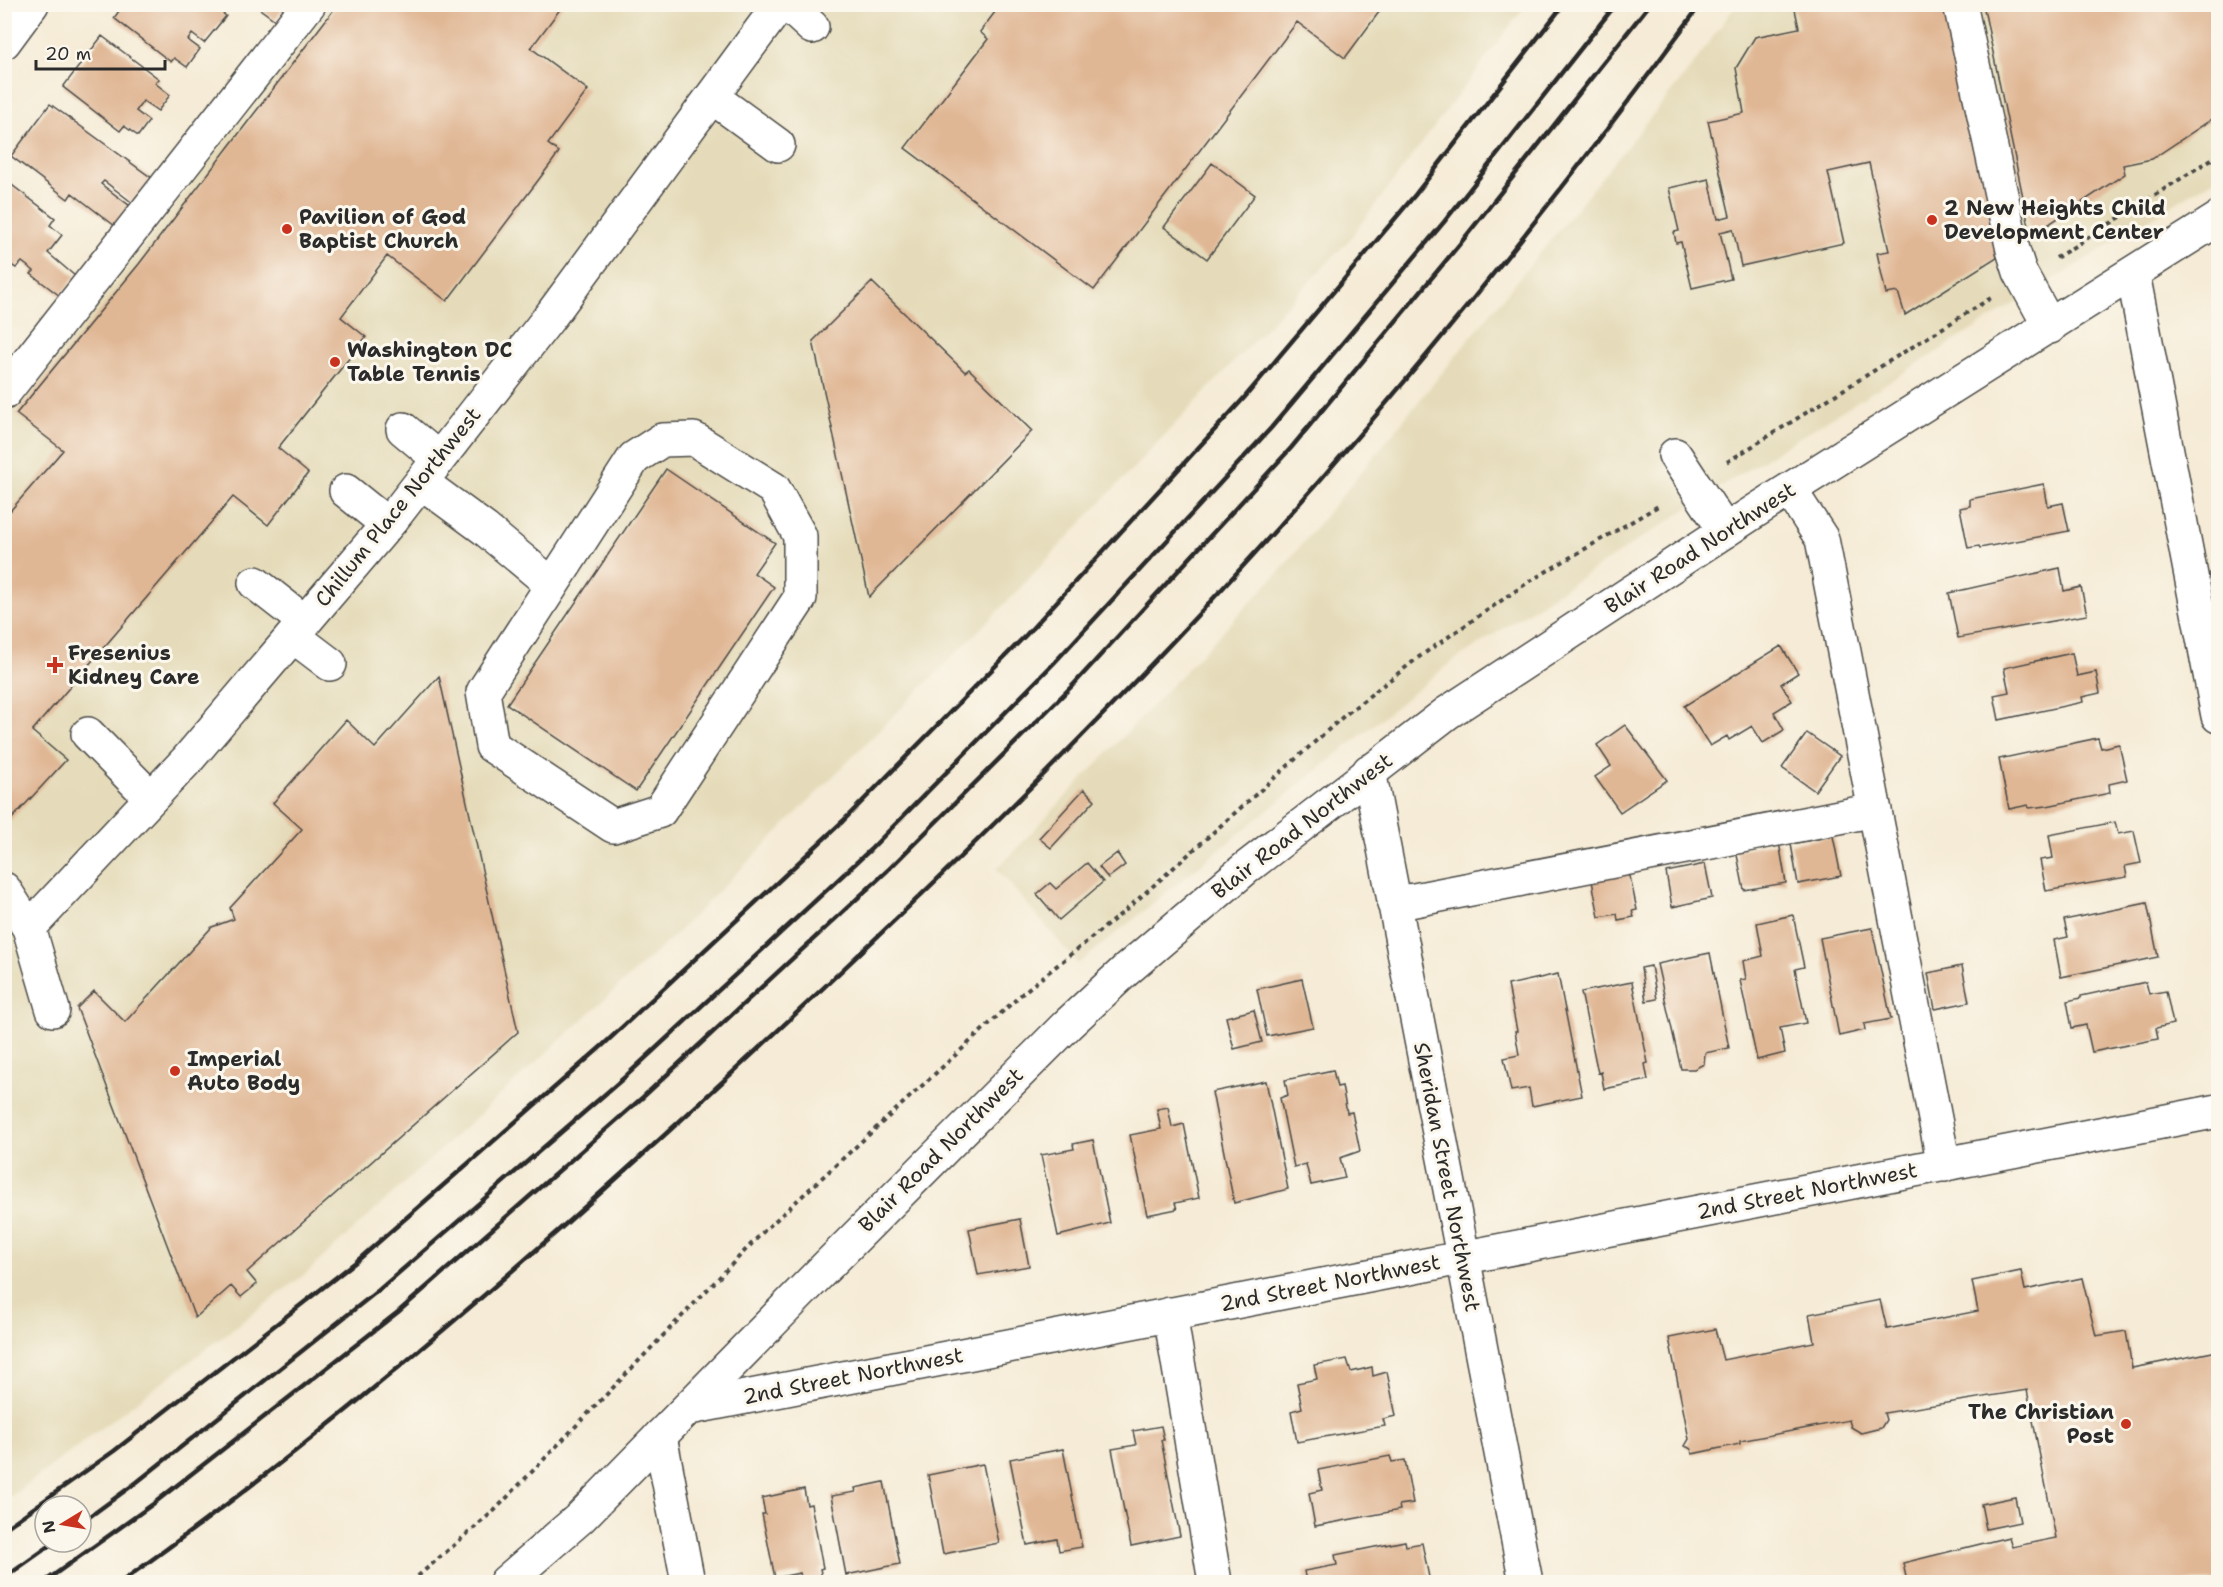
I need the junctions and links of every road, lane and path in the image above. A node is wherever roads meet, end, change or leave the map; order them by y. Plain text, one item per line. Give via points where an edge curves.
1 (32, 4) edge
2 (309, 4) edge
3 (780, 4) edge
4 (787, 4) edge
5 (1960, 4) edge
6 (812, 27) dead end
7 (4, 42) edge
8 (712, 97) junction
9 (778, 145) dead end
10 (2218, 155) edge
11 (2218, 219) edge
12 (2133, 274) junction
13 (2023, 278) junction
14 (2050, 327) junction
15 (4, 393) edge
16 (403, 429) dead end
17 (1675, 455) dead end
18 (430, 470) junction
19 (1694, 484) junction
20 (1790, 490) junction
21 (346, 491) dead end
22 (387, 524) junction
23 (1725, 531) junction
24 (255, 583) dead end
25 (551, 584) junction
26 (299, 629) junction
27 (330, 664) dead end
28 (2218, 716) edge
29 (88, 734) dead end
30 (1369, 771) junction
31 (152, 798) junction
32 (1875, 810) junction
33 (4, 889) edge
34 (1394, 904) junction
35 (29, 928) junction
36 (53, 1010) dead end
37 (2218, 1111) edge
38 (1944, 1165) junction
39 (1463, 1258) junction
40 (1170, 1314) junction
41 (688, 1408) junction
42 (660, 1436) junction
43 (506, 1582) edge
44 (688, 1582) edge
45 (1215, 1582) edge
46 (1526, 1582) edge

1 - 7 street
2 - 15 street
3 - 8 street, Chillum Place Northwest
4 - 6 street
5 - 13 street via 2013,250
8 - 9 street
8 - 18 street, Chillum Place Northwest via 552,314
10 - 13 path
11 - 12 street, Blair Road Northwest
12 - 14 street, Blair Road Northwest
12 - 28 street
13 - 14 street
13 - 19 path
14 - 20 street, Blair Road Northwest
16 - 18 street
17 - 19 street
18 - 22 street, Chillum Place Northwest
18 - 25 street via 485,529
19 - 23 street
20 - 23 street, Blair Road Northwest
20 - 32 street via 1822,539
21 - 22 street
22 - 26 street, Chillum Place Northwest
23 - 30 street, Blair Road Northwest via 1447,713
24 - 26 street
25 - 25 street via 483,692 492,746 613,826 660,811 800,598 800,536 774,489 694,439 662,440 634,458
26 - 27 street
26 - 31 street, Chillum Place Northwest
29 - 31 street
30 - 34 street, Sheridan Street Northwest
30 - 41 street, Blair Road Northwest via 1185,920 1075,1018
31 - 35 street, Chillum Place Northwest
32 - 34 street
32 - 38 street
33 - 35 street
34 - 39 street, Sheridan Street Northwest
35 - 36 street
37 - 38 street, 2nd Street Northwest
38 - 39 street, 2nd Street Northwest
39 - 40 street, 2nd Street Northwest
39 - 46 street, Sheridan Street Northwest
40 - 41 street, 2nd Street Northwest
40 - 45 street
41 - 42 street, Blair Road Northwest
42 - 43 street, Blair Road Northwest via 566,1532
42 - 44 street

